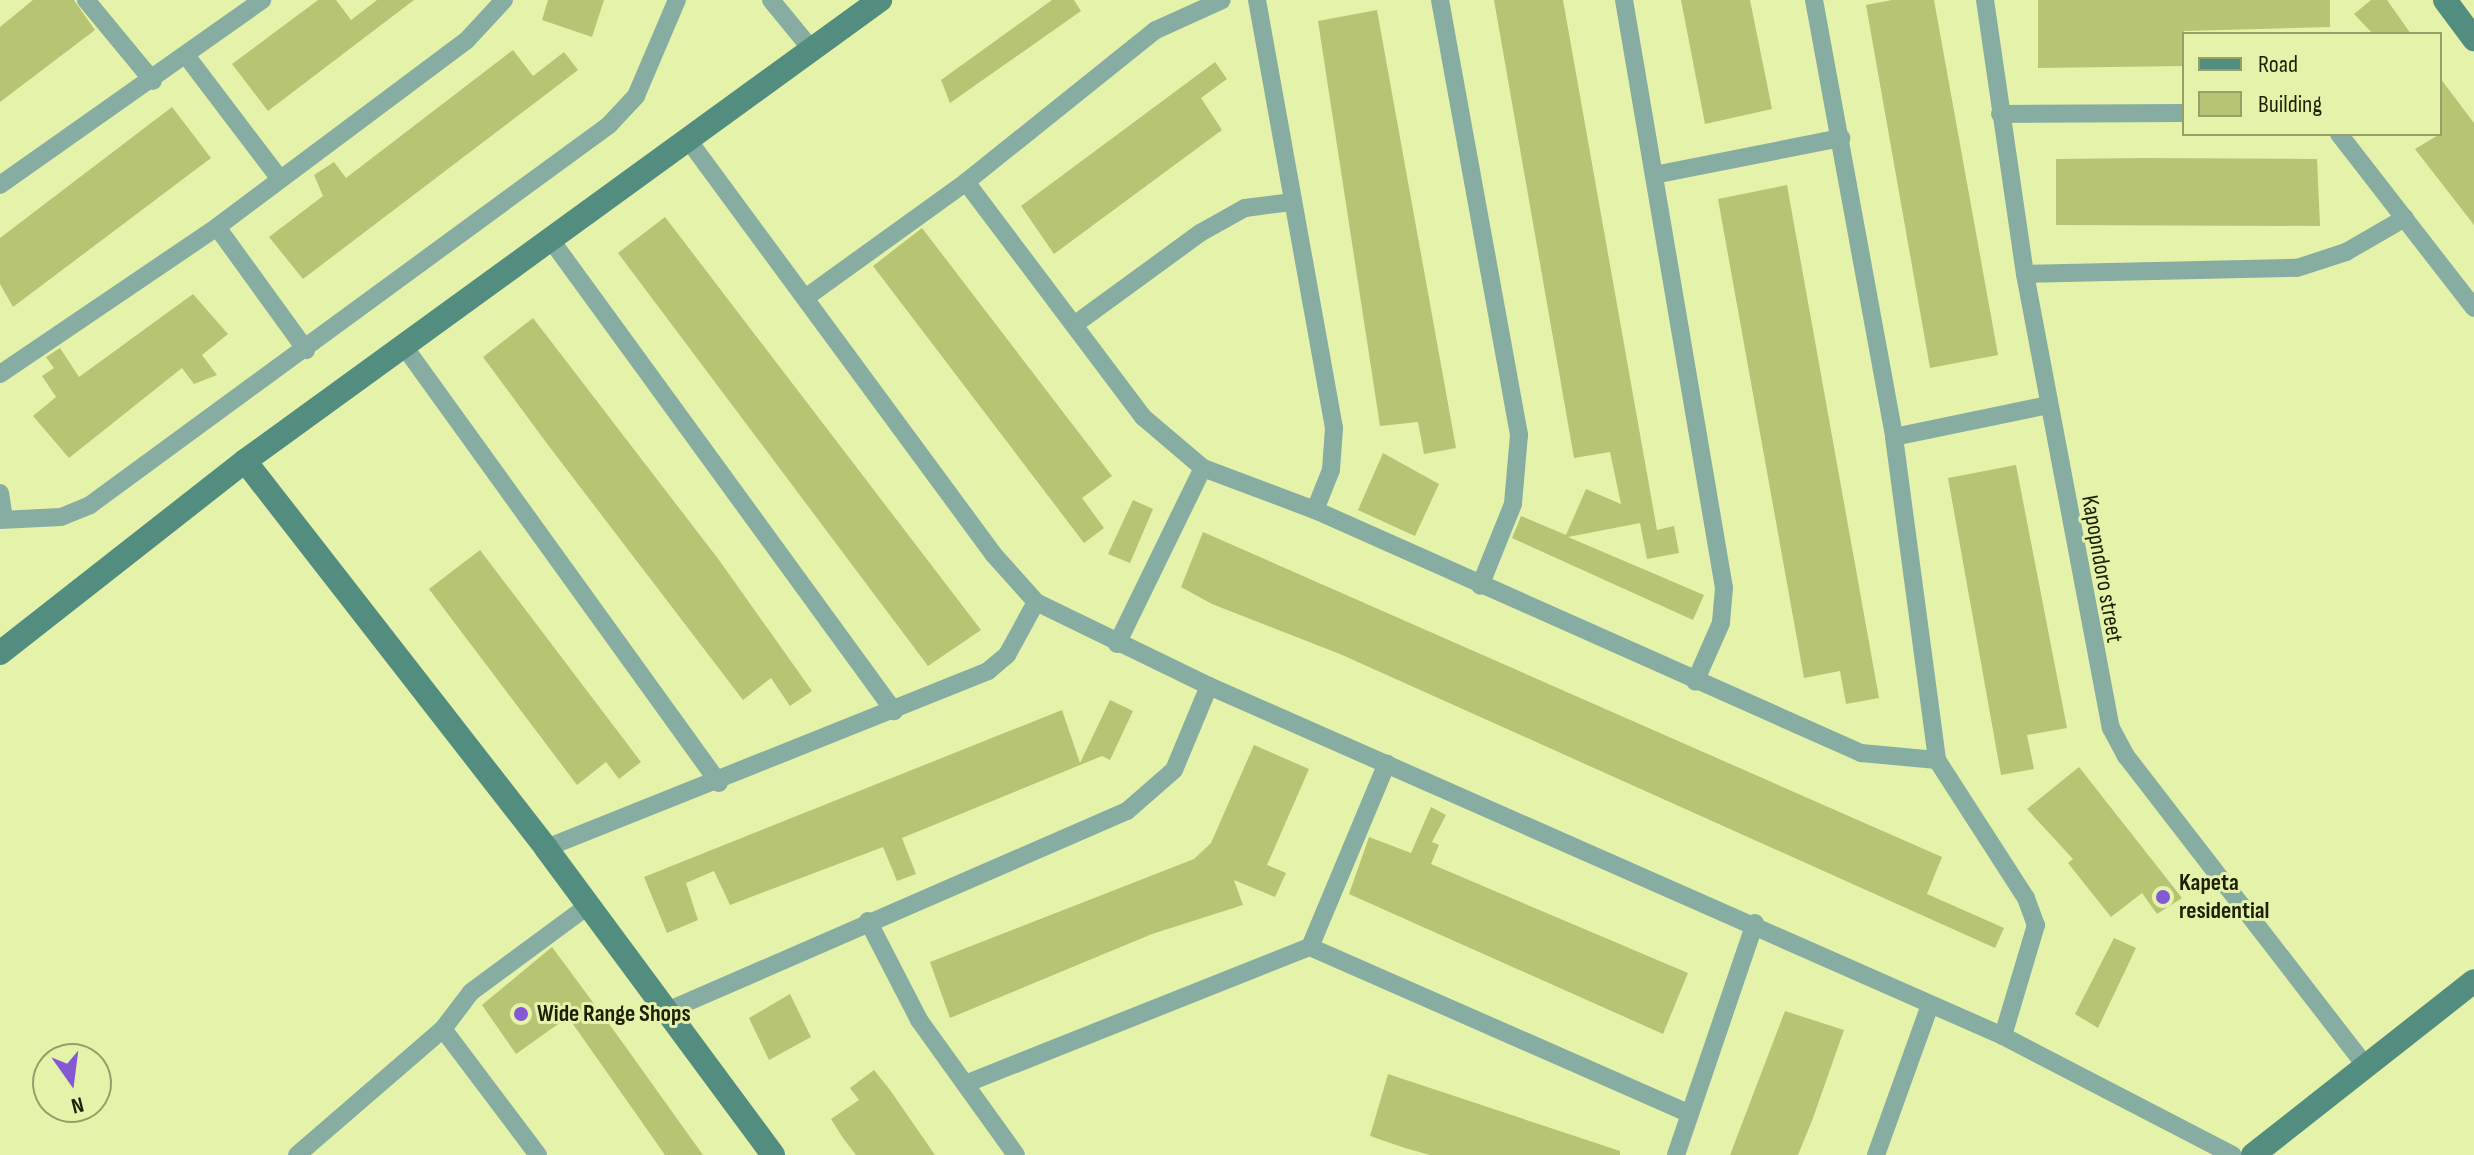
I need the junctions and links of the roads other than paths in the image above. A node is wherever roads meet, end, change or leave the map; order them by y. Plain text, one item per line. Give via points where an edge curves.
1 (86, 0) edge
2 (262, 0) edge
3 (504, 0) edge
4 (677, 0) edge
5 (771, 0) edge
6 (880, 0) edge
7 (1222, 0) edge
8 (1257, 0) edge
9 (1440, 0) edge
10 (1624, 0) edge
11 (1814, 0) edge
12 (1985, 0) edge
13 (2445, 0) edge
14 (2474, 39) edge
15 (812, 50) junction
16 (188, 58) junction
17 (153, 81) junction
18 (2182, 113) edge
19 (2000, 114) junction
20 (2341, 136) edge
21 (1841, 138) junction
22 (689, 141) junction
23 (1654, 175) junction
24 (279, 178) junction
25 (966, 182) junction
26 (0, 185) edge
27 (1291, 202) junction
28 (2405, 218) junction
29 (217, 227) junction
30 (551, 240) junction
31 (2025, 274) junction
32 (808, 296) junction
33 (2474, 308) edge
34 (1074, 325) junction
35 (406, 349) junction
36 (306, 350) junction
37 (0, 374) edge
38 (2048, 405) junction
39 (1894, 437) junction
40 (245, 461) junction
41 (1203, 468) junction
42 (0, 493) edge
43 (1315, 510) junction
44 (2, 519) edge
45 (1480, 586) junction
46 (1036, 602) junction
47 (1117, 644) junction
48 (0, 653) edge
49 (1695, 682) junction
50 (1209, 686) junction
51 (894, 711) junction
52 (1937, 760) junction
53 (1387, 763) junction
54 (719, 783) junction
55 (546, 848) junction
56 (589, 905) junction
57 (868, 921) junction
58 (1755, 923) junction
59 (1310, 947) junction
60 (2474, 981) edge
61 (1930, 1005) junction
62 (667, 1011) junction
63 (443, 1029) junction
64 (2003, 1036) junction
65 (2365, 1065) junction
66 (965, 1084) junction
67 (1689, 1113) junction
68 (298, 1155) edge
69 (538, 1155) edge
70 (773, 1155) edge
71 (1016, 1155) edge
72 (1676, 1155) edge
73 (1876, 1155) edge
74 (2233, 1155) edge
75 (2253, 1155) edge

1 - 17 street
2 - 16 street
3 - 24 street via 466,41
4 - 36 street via 636,96 609,125
5 - 15 street
6 - 15 street
7 - 25 street via 1156,30
8 - 27 street
9 - 45 street via 1519,435 1513,504
10 - 23 street
11 - 21 street
12 - 19 street, Kapopndoro street
13 - 14 street
15 - 22 street
16 - 17 street
16 - 24 street
17 - 26 street
18 - 19 street
19 - 31 street, Kapopndoro street
20 - 28 street
21 - 23 street
21 - 39 street
22 - 30 street
22 - 32 street
23 - 49 street via 1724,588 1721,623
24 - 29 street
25 - 32 street
25 - 34 street
27 - 34 street via 1245,208 1200,233
27 - 43 street via 1334,428 1331,470
28 - 31 street via 2346,252 2297,268
28 - 33 street
29 - 36 street
29 - 37 street
30 - 35 street
30 - 51 street
31 - 38 street, Kapopndoro street
32 - 46 street via 994,555
34 - 41 street via 1143,417
35 - 40 street
35 - 54 street
36 - 44 street via 90,505 61,517
38 - 39 street
38 - 65 street, Kapopndoro street via 2111,728 2126,756
39 - 52 street
40 - 48 street
40 - 55 street
41 - 43 street
41 - 47 street
42 - 44 street
43 - 45 street
45 - 49 street
46 - 47 street
46 - 51 street via 1007,655 988,671
47 - 50 street
49 - 52 street via 1861,753
50 - 53 street
50 - 57 street via 1174,770 1154,794 1127,811
51 - 54 street
52 - 64 street via 2033,910 2033,950
53 - 58 street
53 - 59 street
54 - 55 street
55 - 56 street
56 - 62 street
56 - 63 street via 491,974
57 - 62 street
57 - 66 street via 919,1020
58 - 61 street
58 - 67 street
59 - 66 street
59 - 67 street
60 - 65 street
61 - 64 street
61 - 73 street
62 - 70 street
63 - 68 street
63 - 69 street
64 - 74 street
65 - 75 street
66 - 71 street
67 - 72 street

